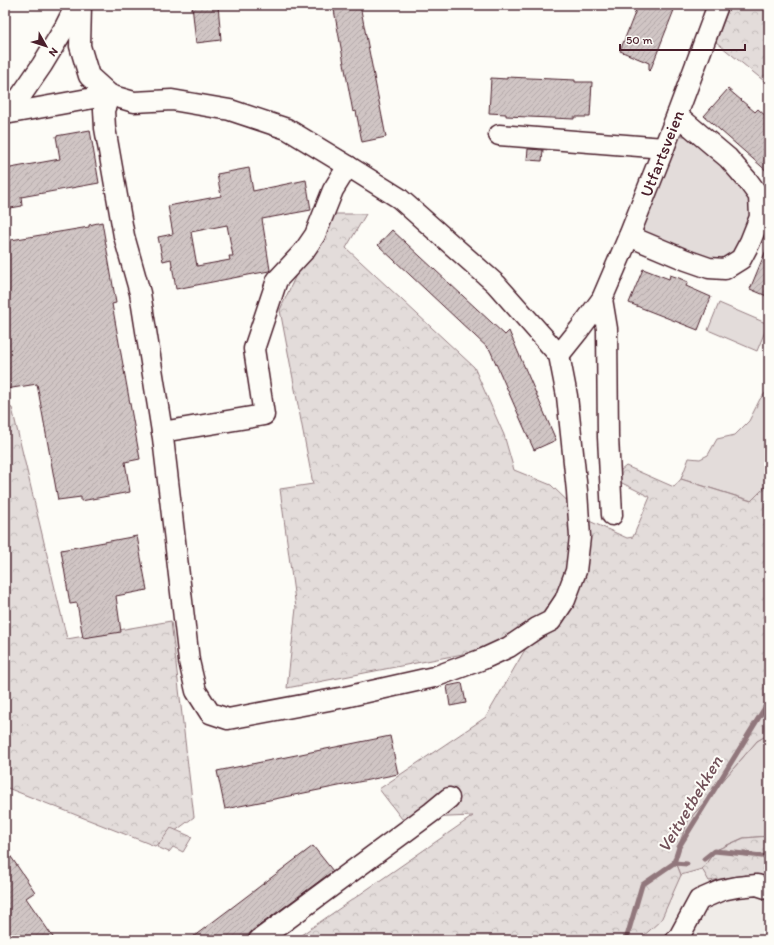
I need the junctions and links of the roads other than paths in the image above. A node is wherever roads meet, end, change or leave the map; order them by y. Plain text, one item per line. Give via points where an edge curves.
1 (76, 5) edge
2 (81, 5) edge
3 (718, 5) edge
4 (110, 95) junction
5 (5, 109) edge
6 (5, 114) edge
7 (677, 115) junction
8 (500, 135) dead end
9 (664, 148) junction
10 (348, 166) junction
11 (629, 236) junction
12 (602, 300) junction
13 (559, 355) junction
14 (162, 432) junction
15 (612, 515) dead end
16 (448, 798) dead end
17 (769, 889) edge
18 (679, 939) edge
19 (259, 940) edge

1 - 5 street via 42,65 20,97
2 - 4 street via 80,46 85,64 89,76
3 - 7 street, Utfartsveien
4 - 6 street
4 - 10 street via 134,102 172,100 230,110 287,129
4 - 14 street via 104,110 105,128 124,236 140,293
7 - 9 street, Utfartsveien
7 - 11 street via 728,158 748,181 759,196 760,217 741,259 725,269 709,268
8 - 9 street
9 - 11 street, Utfartsveien
10 - 13 street via 398,198 496,284
10 - 14 street via 334,190 315,235 277,280 254,349 264,416
11 - 12 street, Utfartsveien
12 - 13 street, Utfartsveien
12 - 15 street via 607,329
13 - 14 street via 577,491 580,537 576,571 565,600 551,621 509,647 483,659 434,677 345,697 228,719 210,713 196,691 190,661
16 - 19 street
17 - 18 street via 757,885 737,887 722,890 699,900

